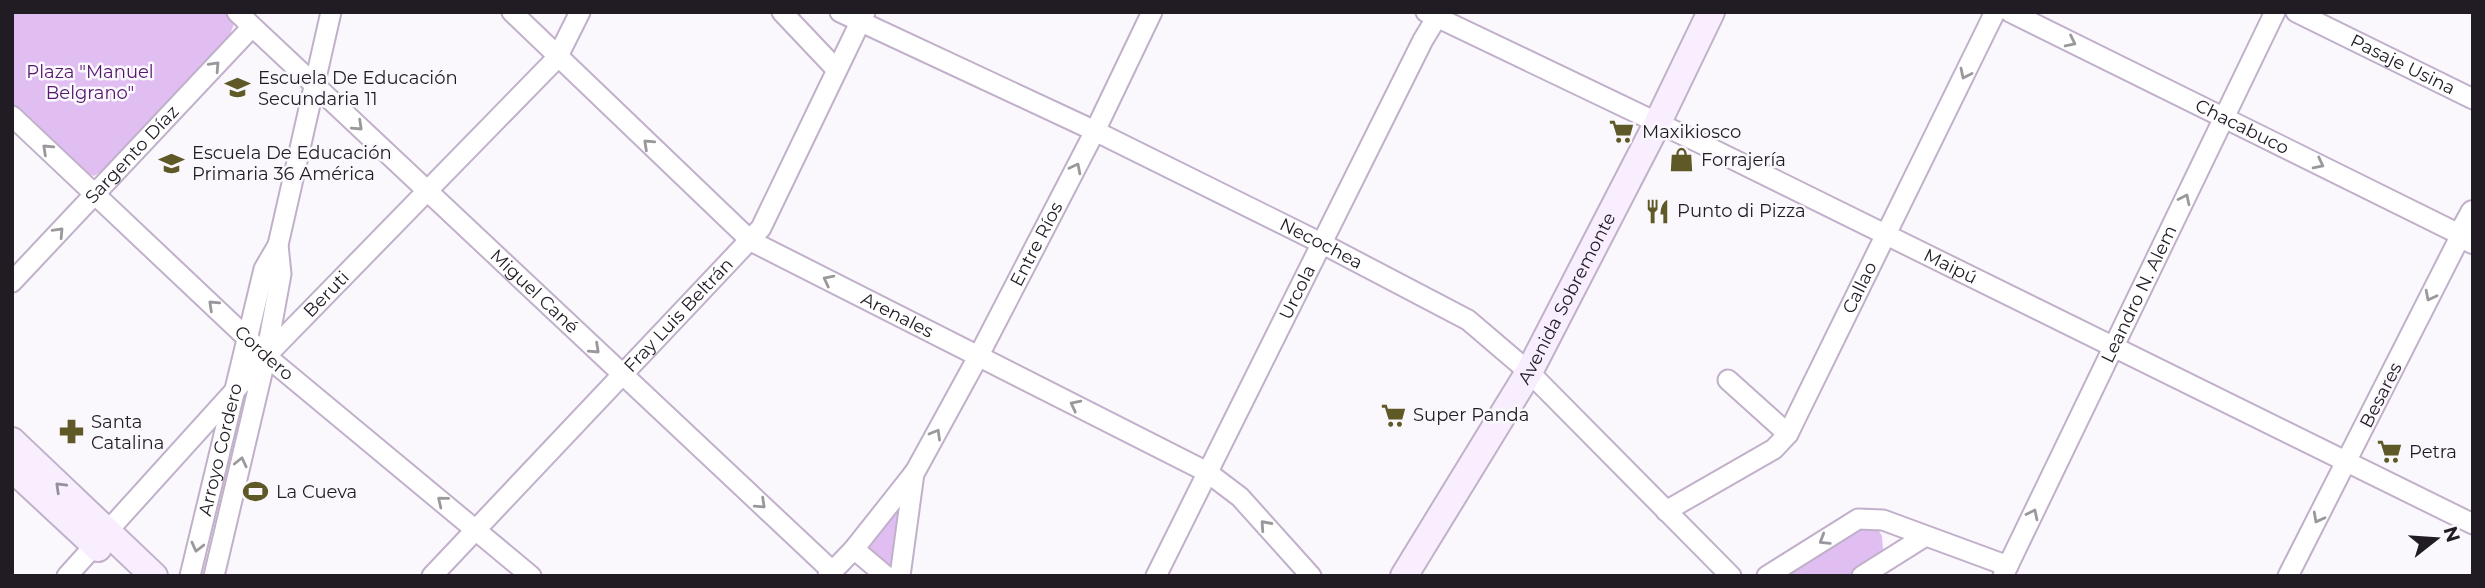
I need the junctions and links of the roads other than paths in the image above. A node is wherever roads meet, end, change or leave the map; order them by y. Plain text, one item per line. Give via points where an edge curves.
1 (236, 12) edge
2 (331, 12) edge
3 (512, 12) edge
4 (580, 12) edge
5 (782, 12) edge
6 (840, 12) edge
7 (1153, 12) edge
8 (1711, 12) edge
9 (1995, 12) edge
10 (2010, 12) edge
11 (2275, 12) edge
12 (2296, 12) edge
13 (1434, 14) edge
14 (863, 17) edge
15 (252, 27) junction
16 (558, 58) junction
17 (836, 69) junction
18 (314, 85) junction
19 (2473, 99) edge
20 (12, 116) edge
21 (2225, 117) junction
22 (1657, 124) junction
23 (1095, 131) junction
24 (427, 191) junction
25 (95, 194) junction
26 (2473, 213) edge
27 (1886, 235) junction
28 (2467, 238) edge
29 (751, 241) junction
30 (1321, 243) junction
31 (278, 245) junction
32 (12, 282) edge
33 (248, 338) junction
34 (2113, 347) junction
35 (266, 356) junction
36 (978, 357) junction
37 (1529, 372) junction
38 (622, 374) junction
39 (1728, 380) dead end
40 (235, 391) junction
41 (1788, 434) junction
42 (12, 441) edge
43 (2348, 461) junction
44 (12, 468) edge
45 (915, 472) junction
46 (1207, 472) junction
47 (1666, 511) junction
48 (1885, 521) junction
49 (2473, 524) edge
50 (475, 528) junction
51 (1924, 537) junction
52 (103, 539) junction
53 (854, 549) junction
54 (1886, 559) junction
55 (2005, 571) edge
56 (830, 573) edge
57 (67, 576) edge
58 (128, 576) edge
59 (154, 576) edge
60 (190, 576) edge
61 (214, 576) edge
62 (432, 576) edge
63 (531, 576) edge
64 (886, 576) edge
65 (900, 576) edge
66 (1156, 576) edge
67 (1311, 576) edge
68 (1404, 576) edge
69 (1731, 576) edge
70 (1768, 576) edge
71 (1862, 576) edge
72 (2288, 576) edge

1 - 15 street, Miguel Cané
2 - 18 street, Arroyo Cordero
3 - 16 street, Arenales
4 - 16 street, Beruti
5 - 17 street
6 - 14 street, Necochea
7 - 23 street, Entre Ríos
8 - 22 main road, Avenida Sobremonte
9 -> 27 street, Callao
10 -> 21 street, Chacabuco
11 - 21 street, Leandro N. Alem
12 - 19 street, Pasaje Usina
13 - 22 street, Maipú
13 - 30 street, Urcola
14 - 17 street, Fray Luis Beltrán
14 - 23 street, Necochea
15 - 18 street, Miguel Cané
25 -> 15 street, Sargento Díaz
16 - 24 street, Beruti
29 -> 16 street, Arenales
17 - 29 street, Fray Luis Beltrán
18 -> 24 street, Miguel Cané
18 - 31 street, Arroyo Cordero
25 -> 20 street, Cordero
21 -> 28 street, Chacabuco
34 -> 21 street, Leandro N. Alem
22 - 27 street, Maipú
22 - 37 main road, Avenida Sobremonte
23 - 30 street, Necochea
36 -> 23 street, Entre Ríos
24 - 35 street, Beruti
24 -> 38 street, Miguel Cané
32 -> 25 street, Sargento Díaz
33 -> 25 street, Cordero
26 - 28 street, Besares
27 - 34 street, Maipú
27 - 41 street, Callao
28 -> 43 street, Besares
36 -> 29 street, Arenales
29 - 38 street, Fray Luis Beltrán
30 - 37 street, Necochea via 1468,320
30 - 46 street, Urcola
31 - 33 street, Arroyo Cordero via 264,269
31 - 35 street, Arroyo Cordero via 281,274
33 - 35 street, Cordero
33 - 40 street, Arroyo Cordero
34 - 43 street, Maipú
55 -> 34 street, Leandro N. Alem
35 - 40 street, Beruti
50 -> 35 street, Cordero
61 -> 35 street, Arroyo Cordero
45 -> 36 street, Entre Ríos
46 -> 36 street, Arenales
37 - 47 street, Necochea
37 - 68 main road, Avenida Sobremonte
38 - 50 street, Fray Luis Beltrán
38 -> 56 street, Miguel Cané
39 - 41 street
40 - 52 street, Beruti
40 -> 60 street, Arroyo Cordero
41 - 47 street, Callao via 1774,449
52 -> 42 main road
43 - 49 street, Maipú
43 -> 72 street, Besares
44 - 52 main road
45 - 53 street, Entre Ríos
45 - 65 street, Entre Ríos
46 - 66 street, Urcola
67 -> 46 street, Arenales via 1240,497
47 - 69 street, Necochea
48 - 51 street
48 - 54 street via 1892,537
48 -> 70 street via 1858,519
50 - 62 street, Fray Luis Beltrán
50 - 63 street, Cordero
51 - 54 street
51 - 55 street
52 - 57 street, Beruti
52 - 58 main road
52 - 59 main road
53 - 56 street, Entre Ríos
53 - 64 street
54 - 71 street

